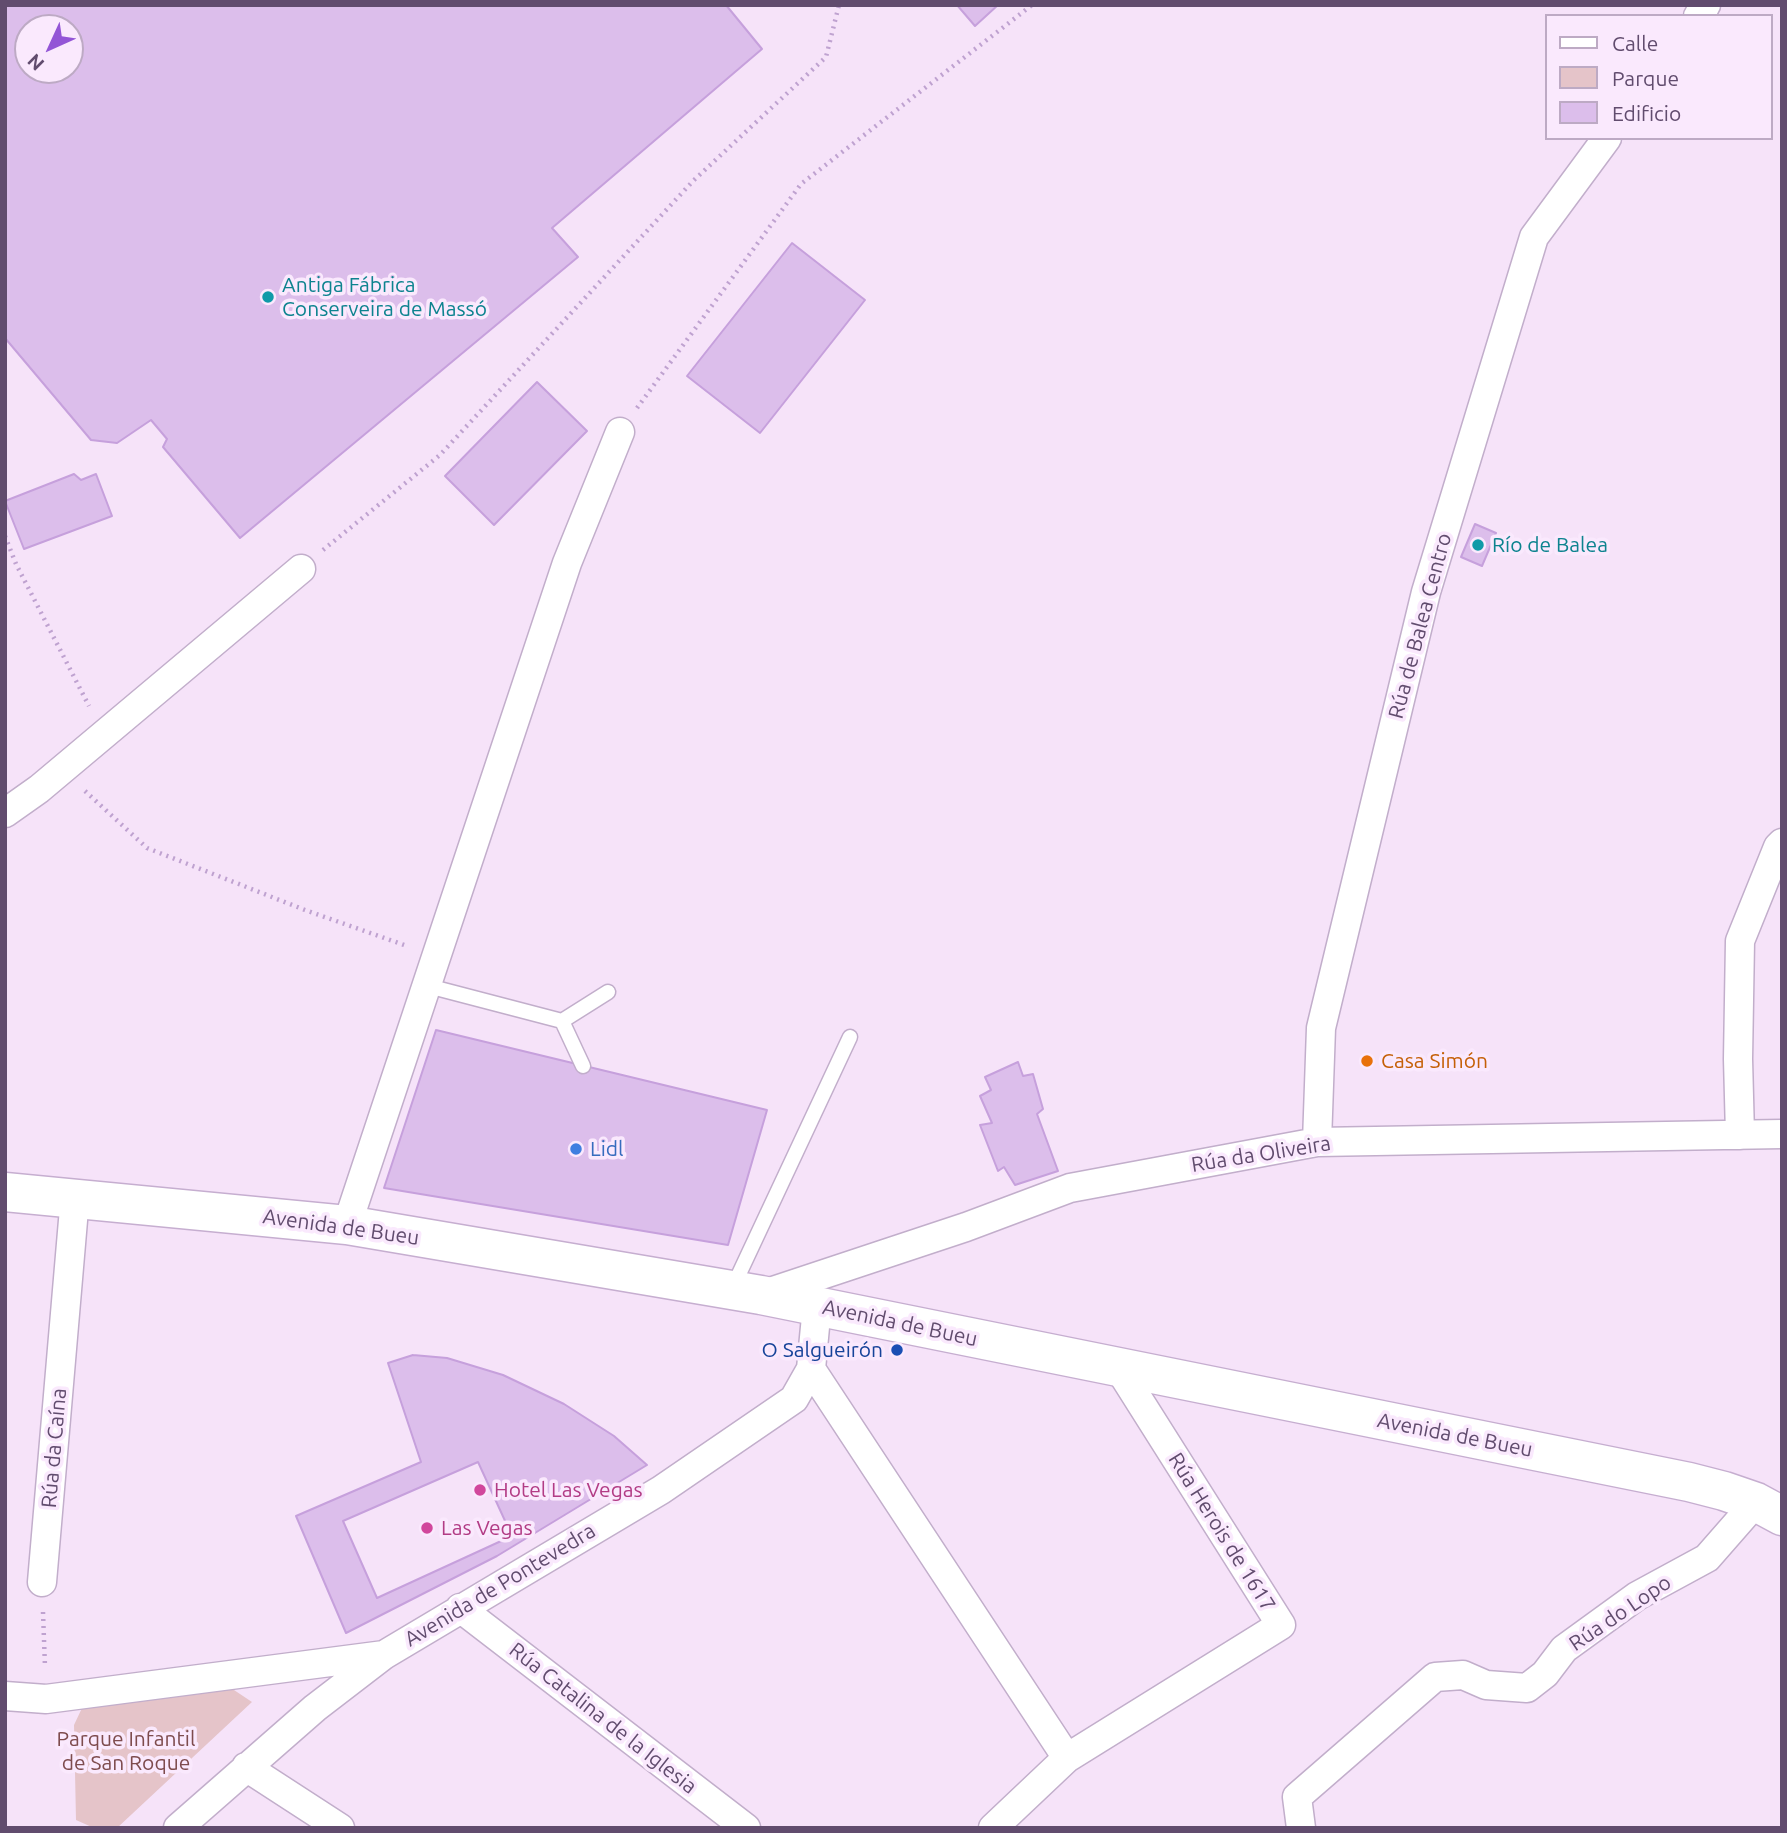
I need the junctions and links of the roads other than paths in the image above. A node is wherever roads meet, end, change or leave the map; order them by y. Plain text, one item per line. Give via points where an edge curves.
1 (1606, 140) edge
2 (620, 432) road end
3 (301, 569) road end
4 (5, 813) edge
5 (1782, 844) edge
6 (428, 986) junction
7 (608, 992) dead end
8 (562, 1021) junction
9 (850, 1037) dead end
10 (583, 1066) dead end
11 (1740, 1135) junction
12 (1782, 1135) edge
13 (1317, 1142) junction
14 (5, 1192) edge
15 (75, 1197) junction
16 (347, 1225) junction
17 (746, 1293) junction
18 (817, 1306) junction
19 (1118, 1367) junction
20 (811, 1369) junction
21 (1769, 1509) edge
22 (42, 1583) road end
23 (460, 1608) junction
24 (384, 1655) junction
25 (5, 1696) edge
26 (1067, 1758) junction
27 (246, 1767) junction
28 (178, 1828) edge
29 (340, 1828) edge
30 (746, 1828) edge
31 (993, 1828) edge
32 (1301, 1828) edge

1 - 13 street, Rúa de Balea Centro via 1534,237 1426,592 1321,1028
2 - 6 street via 567,563
3 - 4 street
5 - 11 street via 1740,941
6 - 8 lane
6 - 16 street
7 - 8 lane
8 - 10 lane
9 - 17 lane
11 - 12 street, Rúa da Oliveira
11 - 13 street, Rúa da Oliveira
13 - 17 street, Rúa da Oliveira via 1070,1188 966,1227
14 - 15 main road, Avenida de Bueu
15 - 16 main road, Avenida de Bueu
15 - 22 street, Rúa da Caína
16 - 17 main road, Avenida de Bueu
17 - 18 main road, Avenida de Bueu
18 - 19 main road, Avenida de Bueu
18 - 20 street, Avenida de Pontevedra
19 - 21 main road, Avenida de Bueu via 1689,1482
19 - 26 street, Rúa Herois de 1617 via 1281,1625
20 - 23 street, Avenida de Pontevedra via 794,1399 662,1490
20 - 26 street
21 - 32 street, Rúa do Lopo via 1707,1558 1637,1596 1564,1649 1527,1688 1486,1685 1463,1675 1435,1677 1297,1797
23 - 24 street, Avenida de Pontevedra
23 - 30 street, Rúa Catalina de la Iglesia
24 - 25 street via 46,1699
24 - 27 street, Avenida de Pontevedra
26 - 31 street, Rúa Herois de 1617
27 - 28 street, Avenida de Pontevedra
27 - 29 street

